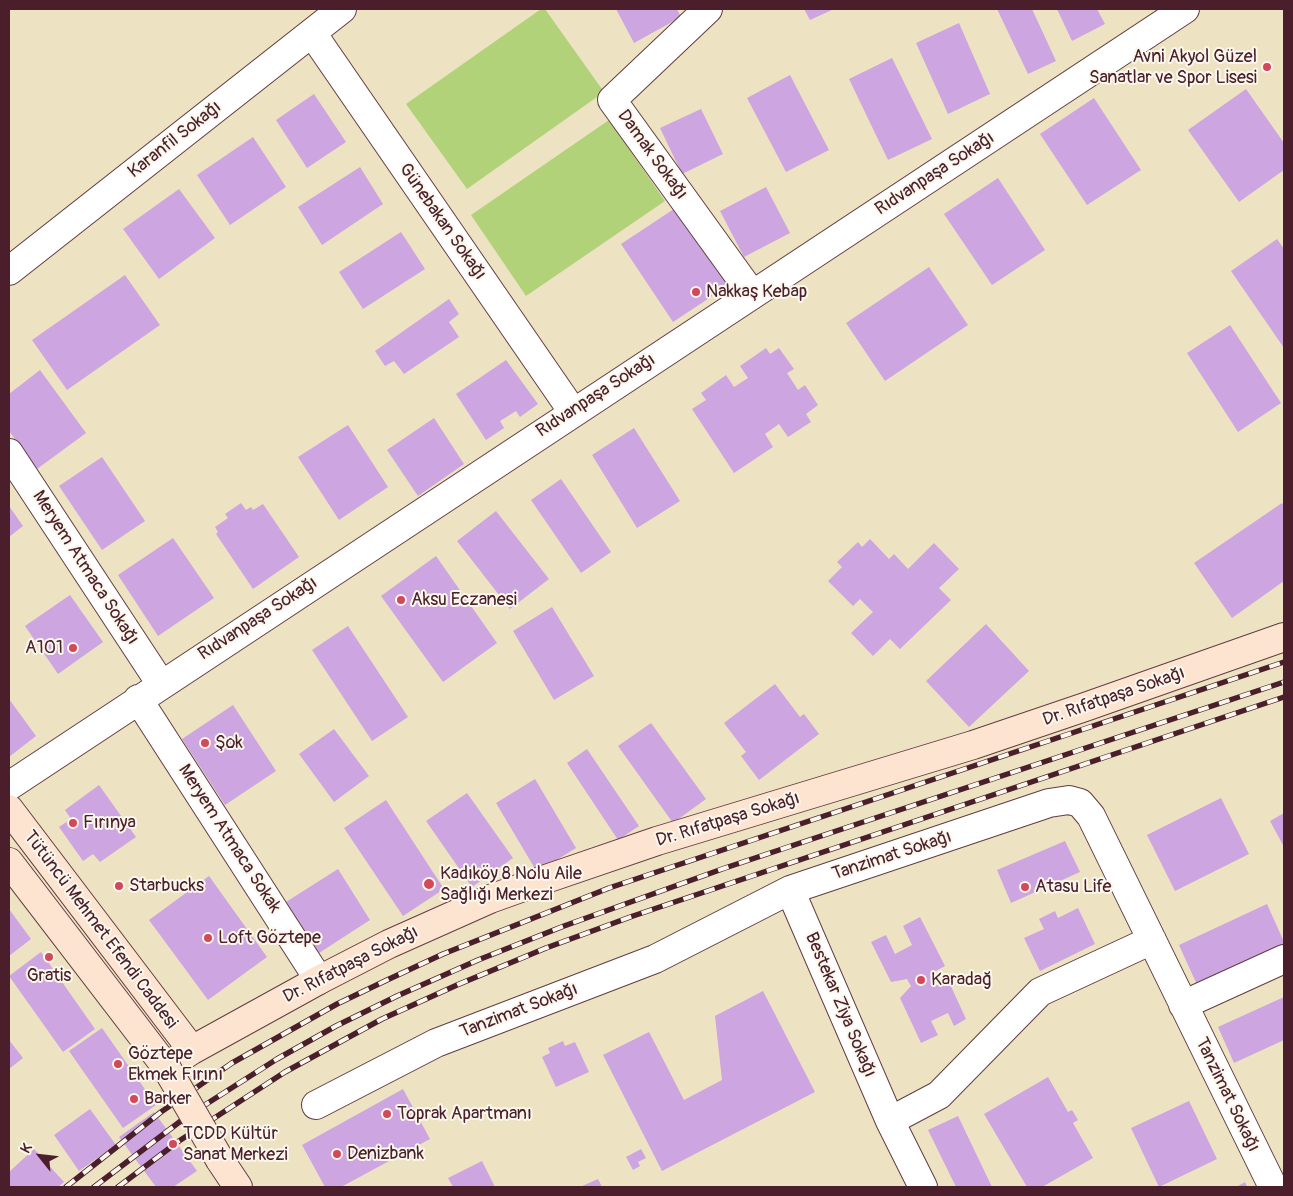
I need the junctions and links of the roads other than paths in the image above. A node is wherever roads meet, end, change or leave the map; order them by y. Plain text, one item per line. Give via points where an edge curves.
1 (342, 9) edge
2 (708, 9) edge
3 (1185, 9) edge
4 (312, 33) junction
5 (9, 271) edge
6 (752, 294) junction
7 (572, 412) junction
8 (9, 453) edge
9 (1284, 637) edge
10 (161, 684) junction
11 (138, 699) junction
12 (9, 786) edge
13 (9, 809) edge
14 (9, 862) edge
15 (790, 890) junction
16 (1152, 940) junction
17 (1284, 958) edge
18 (319, 980) junction
19 (1183, 1006) junction
20 (192, 1050) junction
21 (166, 1067) junction
22 (316, 1105) dead end
23 (890, 1121) junction
24 (238, 1187) edge
25 (923, 1187) edge
26 (1273, 1187) edge

1 - 4 street, Karanfil Sokağı
2 - 6 street, Damak Sokağı via 612,100
3 - 6 street, Rıdvanpaşa Sokağı
4 - 5 street, Karanfil Sokağı
4 - 7 street, Günebakan Sokağı
6 - 7 street, Rıdvanpaşa Sokağı
7 - 10 street, Rıdvanpaşa Sokağı
8 - 10 street, Meryem Atmaca Sokağı
9 - 18 street, Dr. Rıfatpaşa Sokağı via 973,745 543,880 458,912
10 - 11 street, Rıdvanpaşa Sokağı
11 - 12 street, Rıdvanpaşa Sokağı
11 - 18 street, Meryem Atmaca Sokak
13 - 20 street, Tütüncü Mehmet Efendi Caddesi
14 - 21 street, Tütüncü Mehmet Efendi Caddesi
15 - 16 street, Tanzimat Sokağı via 1048,803 1069,800 1080,804 1091,816
15 - 22 street, Tanzimat Sokağı via 655,959 436,1043
15 - 23 street, Bestekar Ziya Sokağı
16 - 19 street, Tanzimat Sokağı
16 - 23 street via 1040,992 939,1096
17 - 19 street
18 - 20 street, Dr. Rıfatpaşa Sokağı
19 - 26 street, Tanzimat Sokağı
20 - 21 street, Dr. Rıfatpaşa Sokağı
21 - 24 street, Tütüncü Mehmet Efendi Caddesi, bridge
23 - 25 street, Bestekar Ziya Sokağı

